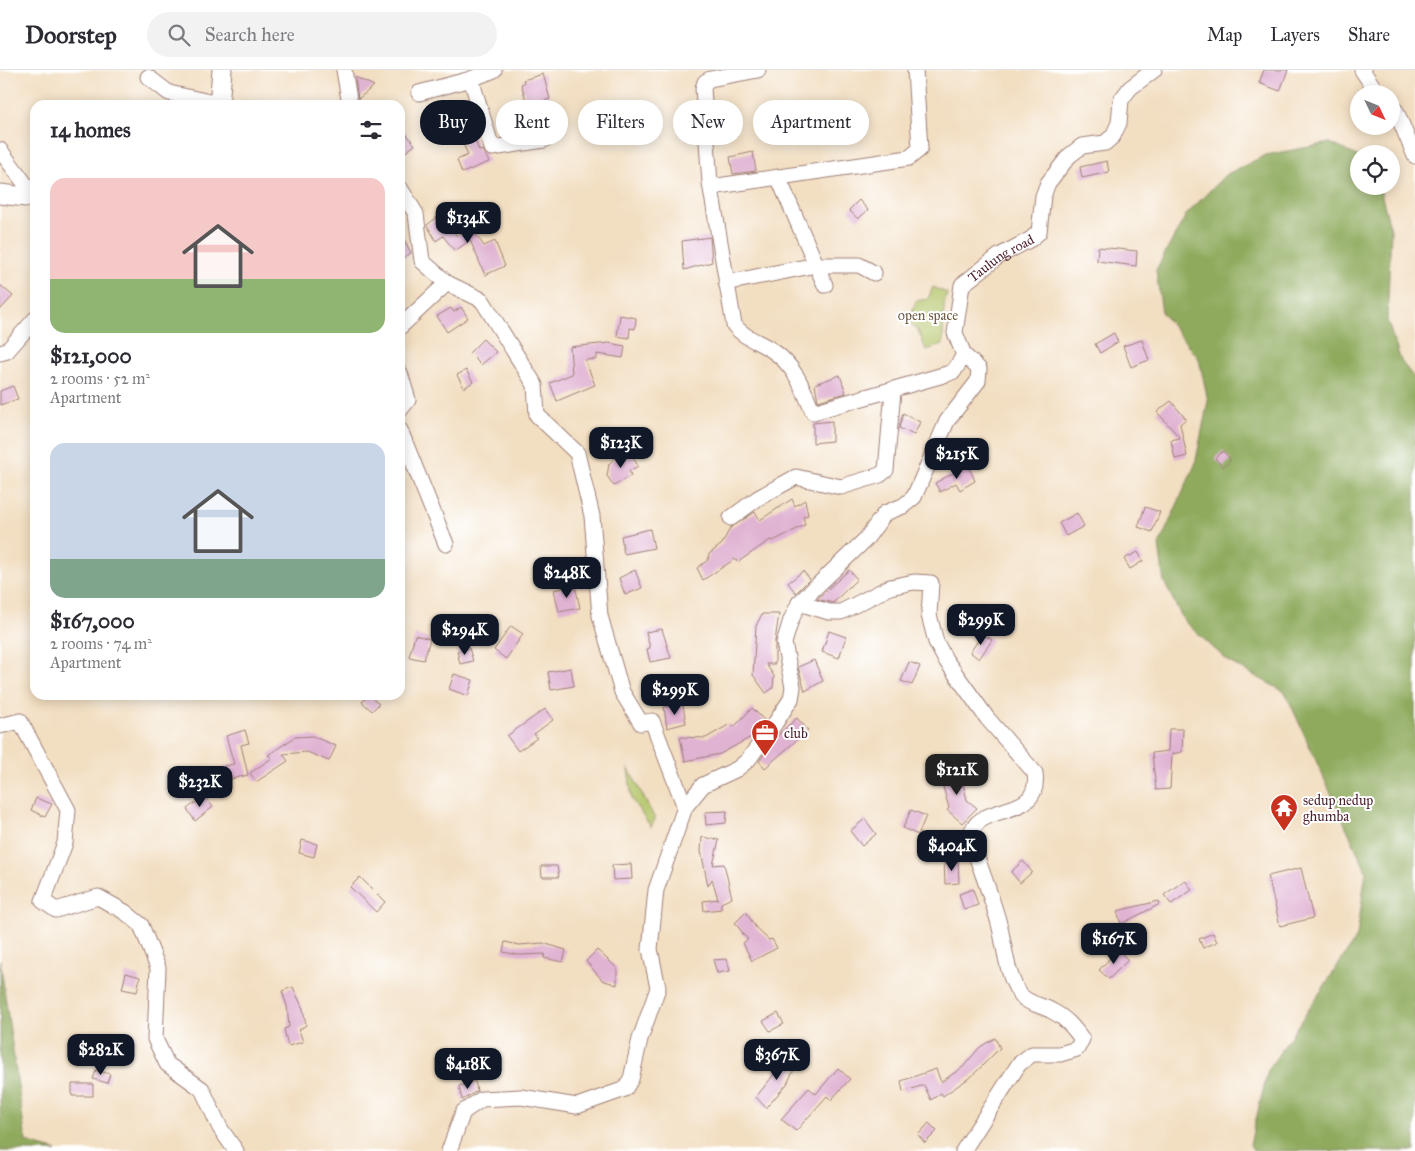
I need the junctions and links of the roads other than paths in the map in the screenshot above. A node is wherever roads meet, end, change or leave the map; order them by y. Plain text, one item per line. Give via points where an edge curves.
1 (222, 70) edge
2 (344, 70) edge
3 (494, 70) edge
4 (758, 70) edge
5 (915, 70) edge
6 (1154, 70) edge
7 (1362, 70) edge
8 (148, 77) dead end
9 (471, 79) junction
10 (1372, 85) edge
11 (419, 93) dead end
12 (198, 100) edge
13 (219, 100) edge
14 (349, 100) edge
15 (1400, 120) edge
16 (512, 145) edge
17 (0, 150) edge
18 (1415, 156) edge
19 (778, 177) junction
20 (711, 187) junction
21 (30, 191) edge
22 (0, 194) edge
23 (405, 196) edge
24 (30, 197) edge
25 (816, 265) junction
26 (874, 273) dead end
27 (447, 283) junction
28 (726, 283) junction
29 (825, 285) dead end
30 (405, 322) edge
31 (30, 325) edge
32 (0, 353) edge
33 (964, 355) junction
34 (405, 390) edge
35 (893, 391) junction
36 (405, 404) edge
37 (405, 442) edge
38 (731, 518) dead end
39 (446, 544) dead end
40 (799, 603) junction
41 (0, 726) edge
42 (685, 807) junction
43 (236, 1151) edge
44 (449, 1151) edge
45 (963, 1151) edge

1 - 13 street
2 - 14 street
3 - 9 street
4 - 20 street via 705,82
5 - 19 street via 920,149 916,154 909,158
6 - 33 street, Taulung road via 1130,88 1121,100 1119,123 1113,136 1105,143 1082,146 1069,156 1048,183 1043,196 1039,232 962,285 955,333
7 - 10 street
8 - 12 street via 169,93
9 - 11 street
9 - 16 street via 492,148
15 - 18 street
17 - 21 street
19 - 20 street
19 - 25 street
20 - 28 street
22 - 24 street
23 - 27 street via 416,214 422,261
25 - 26 street via 859,265
25 - 28 street
25 - 29 street
27 - 30 street
27 - 42 street via 482,300 535,385 536,415 577,453 592,516 600,616 622,692 647,722
28 - 35 street via 734,325 741,334 772,351 793,370 814,412
31 - 32 street via 8,351
33 - 35 street via 954,371
33 - 40 street, Taulung road via 979,369 978,381 947,421 914,498 885,512 866,539
34 - 36 street via 408,400
35 - 38 street via 888,465 880,475 841,487 796,477 758,498
37 - 39 street
40 - 42 street via 784,643 794,687 790,699 748,760 737,769 703,785
40 - 45 street via 828,612 841,612 890,587 914,582 931,583 929,616 945,660 1035,773 1032,795 1020,806 981,818 970,836 998,919 1007,968 1020,994 1070,1022 1082,1039 1077,1049 1060,1054 1032,1054 1019,1064
41 - 43 street via 20,721 68,810 65,843 43,901 56,910 98,897 141,925 158,968 155,1040 167,1064 202,1089 220,1128
42 - 44 street via 656,890 650,949 658,988 640,1039 631,1079 625,1089 577,1106 521,1097 482,1099 463,1112

